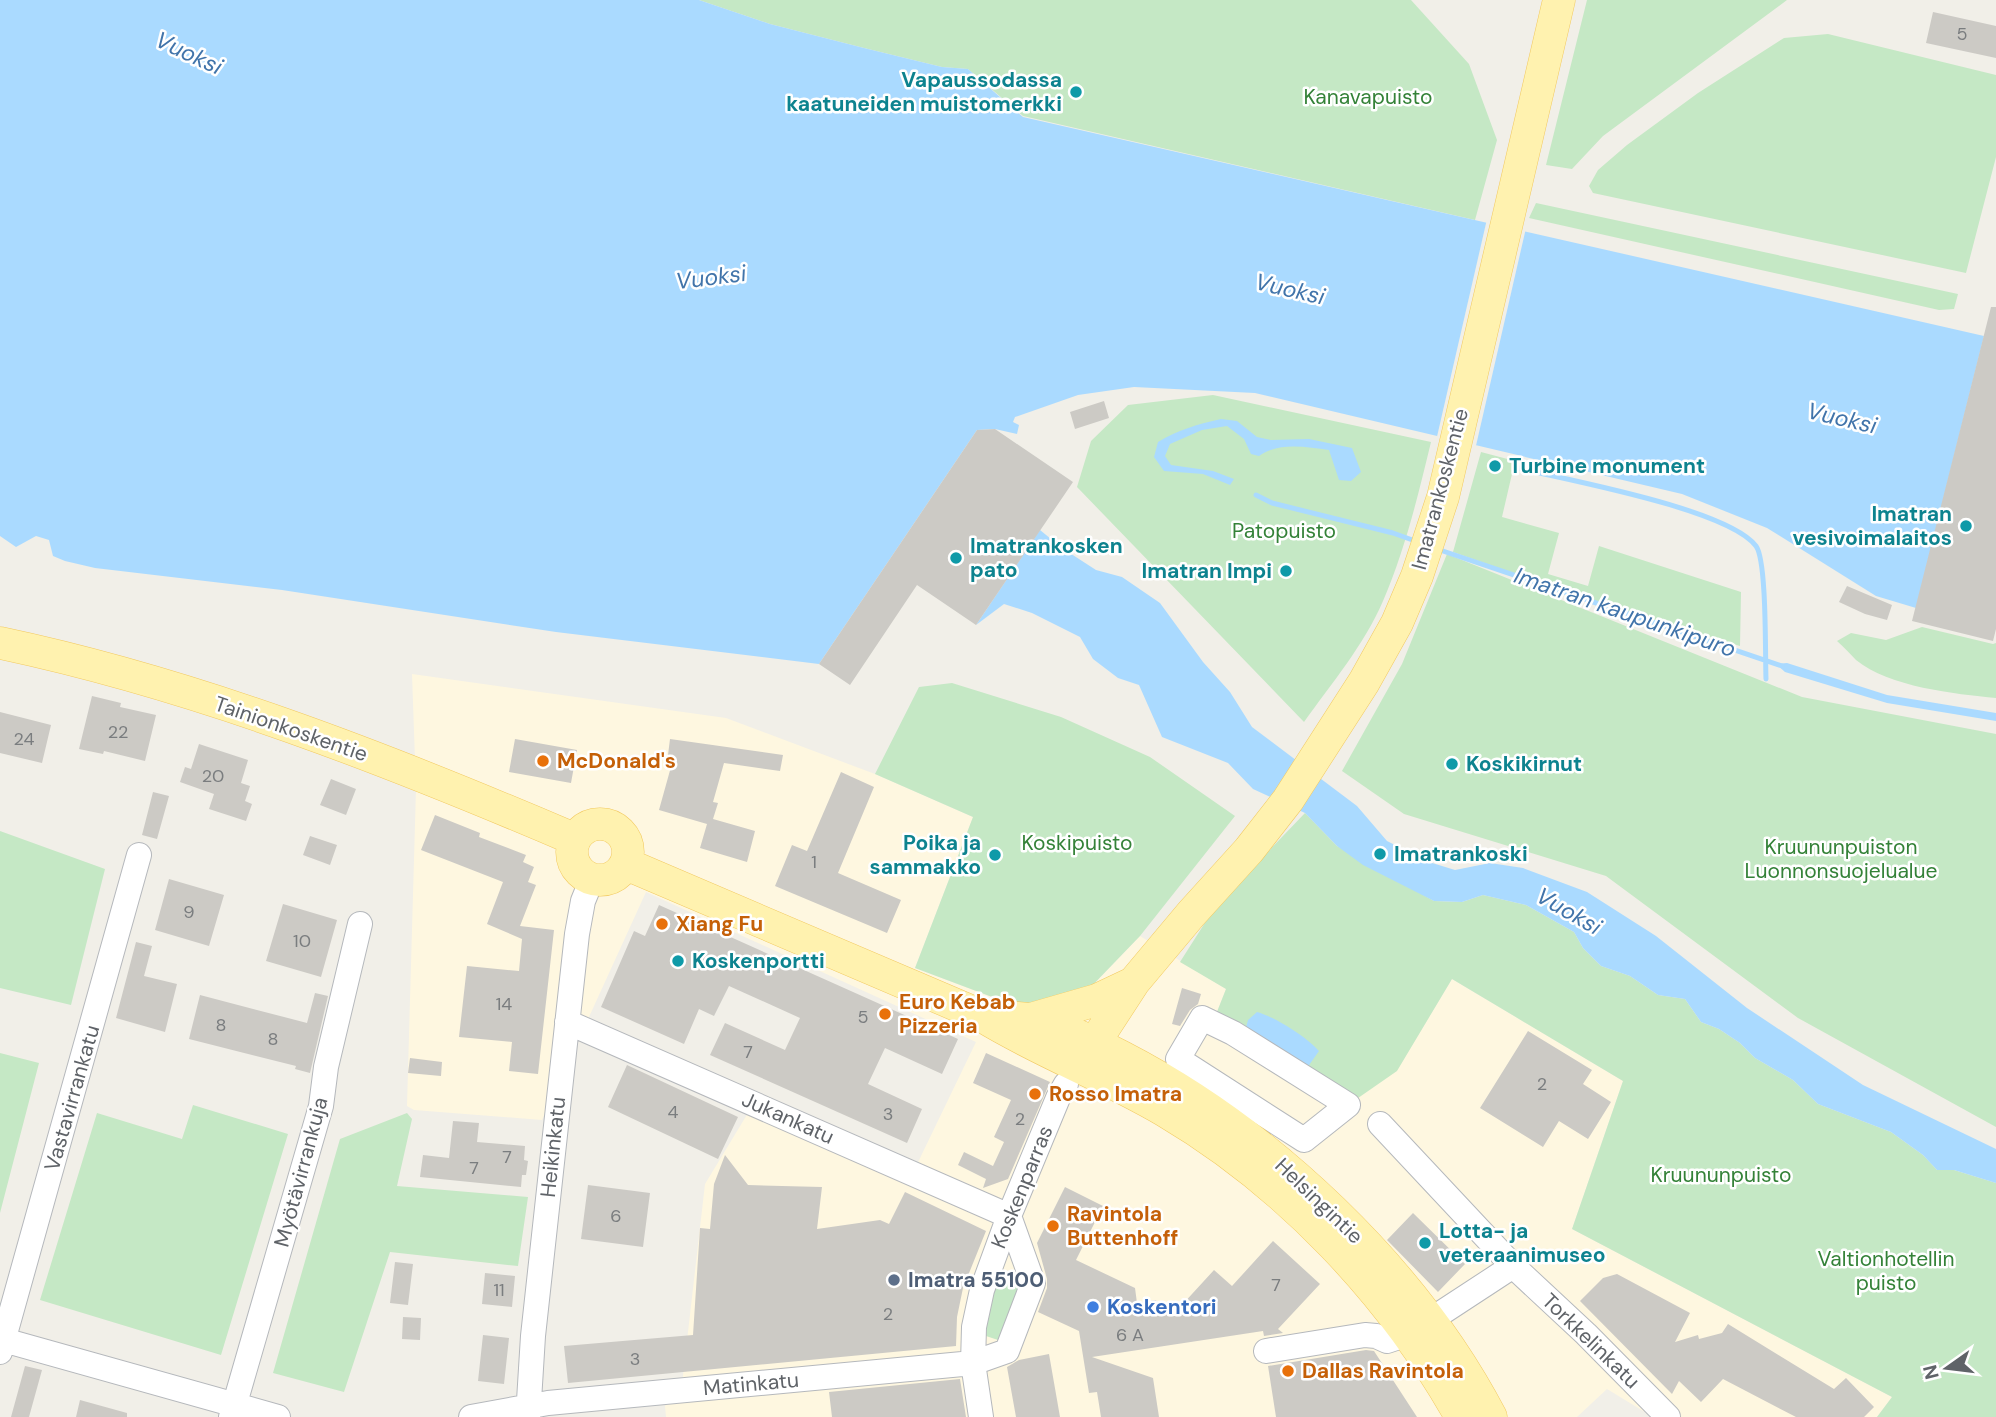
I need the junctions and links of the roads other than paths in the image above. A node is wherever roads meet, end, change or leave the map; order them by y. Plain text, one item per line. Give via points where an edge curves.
1 (1559, 0) edge
2 (0, 643) edge
3 (574, 839) junction
4 (139, 855) dead end
5 (626, 864) junction
6 (592, 879) junction
7 (360, 924) dead end
8 (1134, 982) junction
9 (982, 1016) junction
10 (1031, 1019) junction
11 (566, 1022) junction
12 (1080, 1064) junction
13 (1380, 1124) dead end
14 (1304, 1140) joint
15 (1009, 1216) junction
16 (1513, 1266) junction
17 (1418, 1328) junction
18 (1, 1344) edge
19 (1266, 1351) dead end
20 (973, 1363) junction
21 (233, 1411) edge
22 (528, 1412) edge
23 (278, 1417) edge
24 (471, 1417) edge
25 (981, 1417) edge
26 (1461, 1417) edge
27 (1491, 1417) edge
28 (1668, 1417) edge

1 - 8 main road, Imatrankoskentie via 1432,535 1397,623 1288,800
2 - 3 main road, Tainionkoskentie via 160,684 290,727
3 - 5 main road via 591,825 612,826 627,842
3 - 6 main road via 576,868
4 - 18 street, Vastavirrankatu
5 - 6 main road via 612,878
5 - 9 main road
6 - 11 street, Heikinkatu via 576,934
7 - 21 street, Myötävirrankuja via 321,1106
8 - 10 main road, Imatrankoskentie via 1097,1000
8 - 12 main road, Imatrankoskentie
9 - 10 main road
9 - 12 main road via 1016,1037
10 - 12 main road
11 - 15 street, Jukankatu
11 - 22 street, Heikinkatu
12 - 15 street, Koskenparras via 1058,1098
12 - 17 main road, Helsingintie via 1180,1090 1254,1142 1336,1216 1405,1290
13 - 16 street, Torkkelinkatu
14 - 14 street via 1348,1105 1202,1018 1178,1059
15 - 20 street, Koskenparras via 982,1290
15 - 20 street, Matinkatu via 1033,1283 1007,1351
16 - 17 street
16 - 28 street, Torkkelinkatu
17 - 19 street via 1387,1341 1365,1335
17 - 26 main road, Helsingintie
17 - 27 main road, Helsingintie via 1464,1368
18 - 21 street
20 - 22 street, Matinkatu
20 - 25 street, Koskenparras
21 - 23 street
22 - 24 street, Matinkatu

